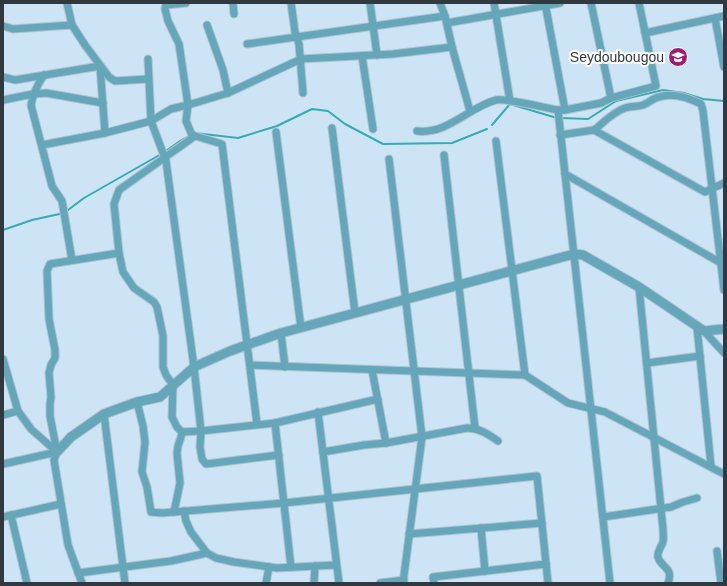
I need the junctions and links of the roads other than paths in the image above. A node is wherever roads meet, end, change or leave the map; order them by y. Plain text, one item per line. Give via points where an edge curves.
1 (68, 3) edge
2 (186, 3) edge
3 (233, 3) edge
4 (291, 3) edge
5 (370, 3) edge
6 (440, 3) edge
7 (494, 3) edge
8 (560, 3) edge
9 (591, 3) edge
10 (639, 3) edge
11 (166, 4) edge
12 (545, 5) edge
13 (234, 14) dead end
14 (496, 15) junction
15 (724, 16) edge
16 (715, 18) junction
17 (446, 20) junction
18 (72, 25) junction
19 (207, 25) dead end
20 (3, 26) edge
21 (373, 26) junction
22 (645, 33) junction
23 (296, 37) junction
24 (247, 44) dead end
25 (452, 47) junction
26 (377, 55) junction
27 (362, 56) junction
28 (148, 59) dead end
29 (301, 59) junction
30 (100, 66) junction
31 (724, 67) edge
32 (44, 76) junction
33 (3, 77) edge
34 (148, 78) junction
35 (228, 93) junction
36 (303, 93) dead end
37 (33, 94) junction
38 (611, 98) junction
39 (3, 100) edge
40 (510, 101) junction
41 (103, 103) junction
42 (188, 105) junction
43 (561, 110) junction
44 (470, 111) junction
45 (151, 121) junction
46 (332, 128) dead end
47 (374, 129) dead end
48 (594, 130) junction
49 (416, 131) dead end
50 (276, 132) dead end
51 (105, 133) junction
52 (560, 135) junction
53 (195, 136) junction
54 (496, 141) dead end
55 (42, 145) junction
56 (444, 155) dead end
57 (165, 158) junction
58 (390, 159) dead end
59 (565, 174) junction
60 (724, 183) edge
61 (713, 188) junction
62 (119, 253) junction
63 (574, 254) junction
64 (72, 260) junction
65 (721, 263) junction
66 (512, 271) junction
67 (458, 285) junction
68 (639, 287) junction
69 (724, 290) edge
70 (406, 300) junction
71 (355, 313) junction
72 (301, 328) junction
73 (701, 329) junction
74 (724, 329) edge
75 (281, 333) junction
76 (247, 345) junction
77 (724, 353) edge
78 (700, 356) junction
79 (3, 362) edge
80 (647, 363) junction
81 (250, 365) junction
82 (285, 366) junction
83 (194, 367) junction
84 (372, 370) junction
85 (414, 371) junction
86 (468, 373) junction
87 (525, 375) junction
88 (173, 385) junction
89 (378, 399) junction
90 (137, 402) junction
91 (591, 408) junction
92 (18, 411) junction
93 (318, 412) junction
94 (104, 414) junction
95 (3, 415) edge
96 (275, 422) junction
97 (257, 424) junction
98 (475, 428) junction
99 (201, 431) junction
100 (182, 432) junction
101 (422, 437) junction
102 (654, 437) junction
103 (498, 441) dead end
104 (386, 443) junction
105 (57, 452) junction
106 (323, 452) junction
107 (279, 455) junction
108 (3, 464) edge
109 (711, 466) junction
110 (724, 474) edge
111 (414, 488) junction
112 (328, 497) junction
113 (697, 498) dead end
114 (284, 502) junction
115 (61, 504) junction
116 (661, 509) junction
117 (184, 511) junction
118 (174, 512) junction
119 (11, 515) junction
120 (3, 517) edge
121 (603, 517) junction
122 (542, 523) junction
123 (481, 528) junction
124 (409, 534) junction
125 (717, 551) dead end
126 (207, 553) junction
127 (336, 564) junction
128 (546, 564) junction
129 (314, 566) junction
130 (123, 567) junction
131 (269, 567) junction
132 (291, 567) junction
133 (485, 571) junction
134 (78, 573) junction
135 (404, 581) edge
136 (27, 583) edge
137 (82, 583) edge
138 (125, 583) edge
139 (266, 583) edge
140 (314, 583) edge
141 (338, 583) edge
142 (380, 583) edge
143 (434, 583) edge
144 (548, 583) edge
145 (610, 583) edge
146 (668, 583) edge
147 (721, 583) edge

1 - 18 street
2 - 11 street
3 - 13 street
4 - 23 street
5 - 21 street
6 - 17 street
7 - 14 street
8 - 12 street
9 - 38 street
10 - 22 street
11 - 42 street via 168,21 179,44
12 - 14 street
12 - 43 street
14 - 17 street
14 - 40 street
15 - 16 street
16 - 22 street
16 - 31 street
17 - 21 street
17 - 25 street
18 - 20 street via 13,29
18 - 30 street
19 - 35 street via 223,70
21 - 23 street
21 - 26 street
22 - 38 street via 656,86
23 - 24 street
23 - 29 street
25 - 26 street
25 - 44 street
26 - 27 street
27 - 29 street
27 - 47 street
28 - 34 street
29 - 35 street
29 - 36 street
30 - 32 street
30 - 34 street via 115,81
30 - 41 street
32 - 33 street via 15,80
32 - 37 street
34 - 45 street
35 - 42 street
37 - 39 street
37 - 41 street via 46,93
37 - 55 street via 31,105
38 - 43 street via 601,103
40 - 43 street
40 - 44 street via 498,100
41 - 51 street
42 - 45 street via 171,109
42 - 53 street via 186,121 192,135
43 - 52 street
44 - 49 street via 441,127 423,132
45 - 51 street
45 - 57 street
46 - 71 street
48 - 52 street
48 - 61 street via 705,192
48 - 61 street via 624,108 642,105 658,97 673,95 701,104
50 - 72 street
51 - 55 street
52 - 59 street
53 - 57 street
53 - 76 street via 222,144
54 - 66 street
55 - 64 street via 52,186 62,201
56 - 67 street
57 - 62 street via 119,190 114,204
57 - 83 street
58 - 70 street
59 - 63 street
59 - 65 street
60 - 61 street
61 - 65 street
62 - 64 street
62 - 88 street via 123,272 134,288 157,307 163,336 163,367
63 - 66 street
63 - 68 street via 584,255
63 - 91 street
64 - 105 street via 50,264 47,271 49,319 55,358 49,373 50,410
65 - 69 street
66 - 67 street
66 - 87 street
67 - 70 street
67 - 86 street
68 - 73 street
68 - 80 street
70 - 71 street
70 - 85 street
71 - 72 street
72 - 75 street
73 - 74 street
73 - 77 street
73 - 78 street
75 - 76 street
75 - 82 street
76 - 81 street
76 - 83 street
78 - 80 street
78 - 109 street
79 - 92 street
80 - 102 street
81 - 82 street
81 - 97 street
82 - 84 street
83 - 88 street
83 - 99 street
84 - 85 street
84 - 89 street
85 - 86 street
85 - 101 street
86 - 87 street
86 - 98 street
87 - 91 street via 568,404
88 - 90 street via 160,397
88 - 100 street via 172,418
89 - 93 street
89 - 104 street
90 - 94 street
90 - 118 street via 145,442 142,472 151,512
91 - 102 street via 605,412
91 - 121 street
92 - 95 street
92 - 105 street via 30,429
93 - 96 street
93 - 106 street
94 - 105 street via 71,437
94 - 130 street
96 - 97 street
96 - 107 street
97 - 99 street
98 - 101 street
98 - 103 street
99 - 100 street
99 - 107 street via 200,447 202,460 206,464
100 - 118 street via 177,453 180,483
101 - 104 street
101 - 111 street
102 - 109 street
102 - 116 street
104 - 106 street
105 - 108 street
105 - 115 street via 54,460
106 - 112 street
107 - 114 street
109 - 110 street
111 - 112 street
111 - 122 street via 537,476
111 - 124 street
112 - 114 street
112 - 127 street
113 - 116 street
114 - 117 street
114 - 132 street
115 - 119 street
115 - 134 street via 68,545
116 - 121 street
116 - 146 street via 663,539 658,553 660,562 669,572
117 - 118 street
117 - 126 street via 191,532
119 - 120 street
119 - 136 street
121 - 145 street
122 - 123 street
122 - 128 street
123 - 124 street
123 - 133 street
124 - 135 street
125 - 147 street
126 - 130 street
126 - 131 street via 216,558
127 - 129 street
127 - 141 street
128 - 133 street
128 - 144 street
129 - 132 street
129 - 140 street
130 - 134 street
130 - 138 street
131 - 132 street
131 - 139 street
133 - 143 street via 433,577
134 - 137 street
135 - 142 street

